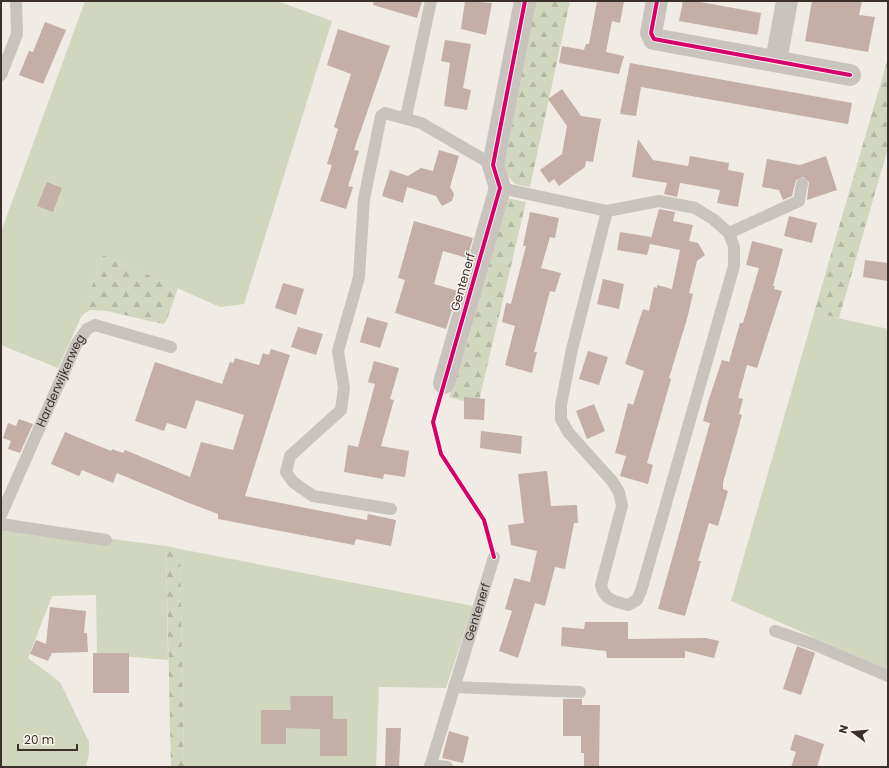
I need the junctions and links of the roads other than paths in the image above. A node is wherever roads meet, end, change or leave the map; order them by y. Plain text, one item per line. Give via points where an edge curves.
1 (16, 1) edge
2 (431, 1) edge
3 (525, 1) edge
4 (657, 1) edge
5 (787, 1) edge
6 (776, 61) junction
7 (1, 75) edge
8 (850, 75) dead end
9 (406, 117) junction
10 (493, 165) junction
11 (802, 184) dead end
12 (500, 188) junction
13 (607, 211) junction
14 (729, 233) junction
15 (171, 347) dead end
16 (444, 383) dead end
17 (391, 509) dead end
18 (1, 515) edge
19 (1, 524) edge
20 (106, 540) dead end
21 (494, 557) dead end
22 (775, 631) dead end
23 (888, 676) edge
24 (454, 687) junction
25 (580, 692) dead end
26 (430, 766) edge
27 (447, 767) edge

1 - 7 lane via 17,34
2 - 9 lane
3 - 10 street
4 - 6 street via 651,34 654,38
5 - 6 street
6 - 8 street
9 - 10 lane
9 - 17 lane via 385,113 381,116 364,199 359,277 338,351 344,388 341,410 290,456 286,472 293,482 313,496
10 - 12 street
11 - 14 lane via 799,201
12 - 13 lane
12 - 16 street, Gentenerf
13 - 14 lane via 659,201 695,208
13 - 14 lane via 572,349 561,405 562,419 568,432 619,492 622,506 601,585 603,594 608,599 628,605 636,600 641,591 734,266 734,247
15 - 18 lane, Harderwijkerweg via 95,325 87,329 76,345
19 - 20 lane
21 - 24 lane, Gentenerf
22 - 23 lane
24 - 25 lane
24 - 26 lane, Gentenerf
26 - 27 lane

